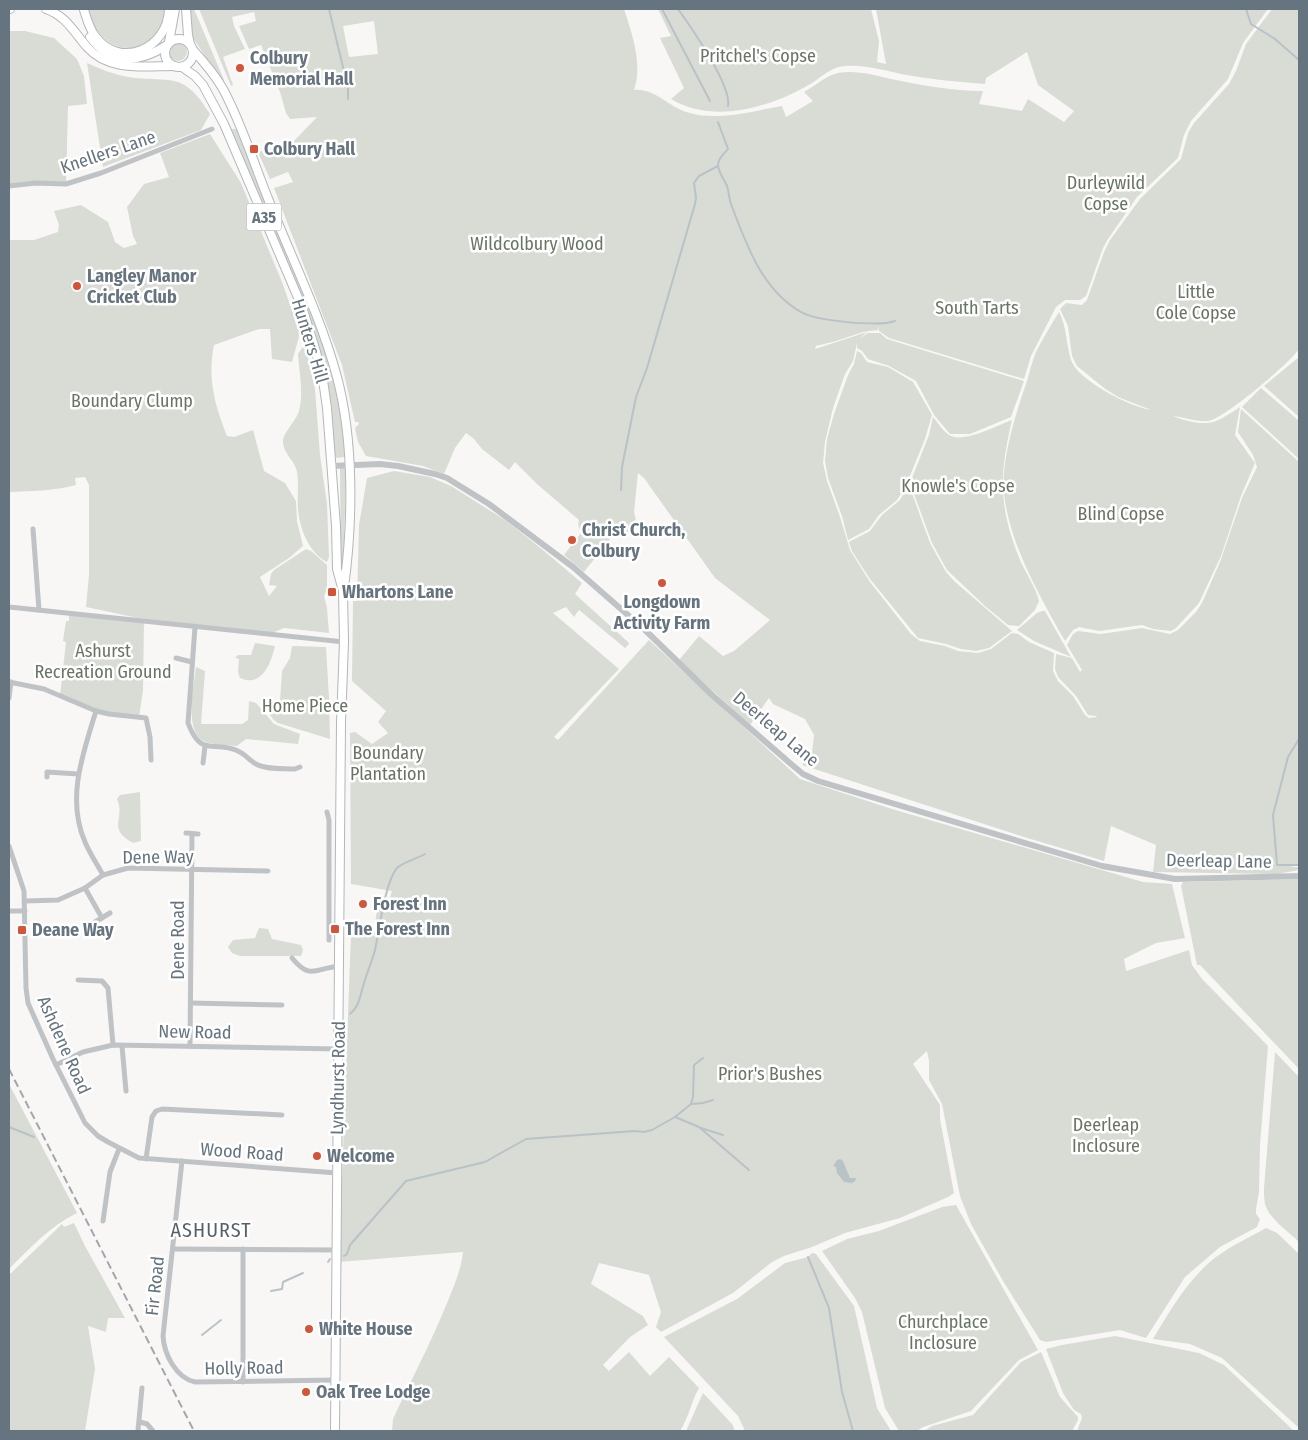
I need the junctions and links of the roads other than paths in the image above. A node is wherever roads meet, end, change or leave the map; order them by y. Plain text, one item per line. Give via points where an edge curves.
1 (46, 9) edge
2 (169, 9) edge
3 (175, 9) edge
4 (186, 9) edge
5 (85, 10) edge
6 (168, 44) junction
7 (192, 47) junction
8 (178, 67) junction
9 (212, 129) dead end
10 (9, 186) edge
11 (350, 464) junction
12 (332, 466) junction
13 (32, 529) dead end
14 (343, 591) junction
15 (9, 607) edge
16 (39, 610) junction
17 (195, 627) junction
18 (344, 642) junction
19 (176, 658) dead end
20 (192, 662) junction
21 (10, 682) edge
22 (9, 698) edge
23 (96, 711) junction
24 (205, 746) junction
25 (151, 760) dead end
26 (203, 763) dead end
27 (300, 767) dead end
28 (47, 772) dead end
29 (78, 774) junction
30 (327, 812) dead end
31 (192, 834) dead end
32 (9, 846) edge
33 (192, 870) junction
34 (268, 871) dead end
35 (329, 874) junction
36 (341, 874) junction
37 (103, 875) junction
38 (1299, 876) edge
39 (85, 888) junction
40 (25, 901) junction
41 (9, 911) edge
42 (25, 911) junction
43 (110, 913) dead end
44 (102, 918) junction
45 (95, 922) dead end
46 (328, 940) dead end
47 (292, 958) dead end
48 (340, 966) junction
49 (78, 980) dead end
50 (191, 1003) junction
51 (282, 1005) dead end
52 (113, 1046) junction
53 (122, 1046) junction
54 (190, 1046) junction
55 (338, 1049) junction
56 (56, 1065) junction
57 (126, 1091) dead end
58 (282, 1115) dead end
59 (119, 1149) junction
60 (146, 1159) junction
61 (182, 1162) junction
62 (337, 1172) junction
63 (103, 1221) dead end
64 (173, 1249) junction
65 (243, 1249) junction
66 (337, 1250) junction
67 (167, 1353) joint
68 (335, 1380) junction
69 (243, 1382) junction
70 (142, 1388) dead end
71 (140, 1422) junction
72 (138, 1430) edge
73 (154, 1431) edge
74 (334, 1431) edge

1 - 8 main road via 60,16 95,55 108,62 125,66
2 - 5 main road via 166,27 158,39 143,50 131,52 117,51 100,42 89,26
3 - 6 main road
4 - 7 main road
5 - 6 main road via 84,20 89,36 107,53 137,59
6 - 7 main road via 180,39
6 - 8 main road via 165,57
7 - 8 main road via 190,62
7 - 11 main road, Hunters Hill / A35 via 222,89 235,117 329,350 343,408
8 - 12 main road, Hunters Hill / A35 via 195,76 212,99 302,307 323,380
9 - 10 street, Knellers Lane via 66,184
11 - 12 street, Deerleap Lane
11 - 14 main road, Hunters Hill / A35 via 348,560
11 - 38 street, Deerleap Lane via 398,466 435,474 490,504 573,567 802,774 818,781 1102,866 1175,879
12 - 14 main road, Hunters Hill / A35 via 337,570
13 - 16 street
14 - 18 main road, Hunters Hill / A35
15 - 16 street
16 - 17 street
17 - 18 street
17 - 20 street
18 - 36 main road, Lyndhurst Road / A35
19 - 20 street
20 - 24 street via 188,723 197,741
21 - 22 street
21 - 23 street via 44,689
23 - 25 street via 146,718
23 - 29 street
24 - 26 street
24 - 27 street via 236,750 262,766
28 - 29 street
29 - 37 street via 80,827
30 - 35 street
31 - 33 street, Dene Road
32 - 40 street, Ashdene Road via 21,877
33 - 34 street, Dene Way
33 - 37 street, Dene Way via 128,868
33 - 50 street, Dene Road
35 - 36 street
35 - 46 street
36 - 48 main road, Lyndhurst Road / A35
37 - 39 street, Dene Way
39 - 40 street, Dene Way via 58,900
39 - 44 street
40 - 42 street, Ashdene Road
41 - 42 street
42 - 56 street, Ashdene Road via 27,1000
43 - 44 street
44 - 45 street
47 - 48 street via 309,972
48 - 55 main road, Lyndhurst Road / A35
49 - 52 street via 102,981 108,988
50 - 51 street
50 - 54 street, Dene Road
52 - 53 street, New Road
52 - 56 street, New Road via 83,1052
53 - 54 street, New Road
53 - 57 street
54 - 55 street, New Road
55 - 62 main road, Lyndhurst Road / A35
56 - 59 street, Ashdene Road via 85,1123
58 - 60 street via 274,1111 162,1109 152,1117
59 - 60 street, Ashdene Road
59 - 63 street via 110,1172
60 - 61 street, Wood Road
61 - 62 street, Wood Road
61 - 64 street, Fir Road
62 - 66 main road, Lyndhurst Road / A35
64 - 65 street
64 - 67 street, Fir Road via 163,1336
65 - 66 street
65 - 69 street
66 - 68 main road, Lyndhurst Road / A35
67 - 69 street, Holly Road via 177,1371 190,1381
68 - 69 street, Holly Road
68 - 74 main road, Lyndhurst Road / A35
70 - 71 street
71 - 72 street
71 - 73 street

